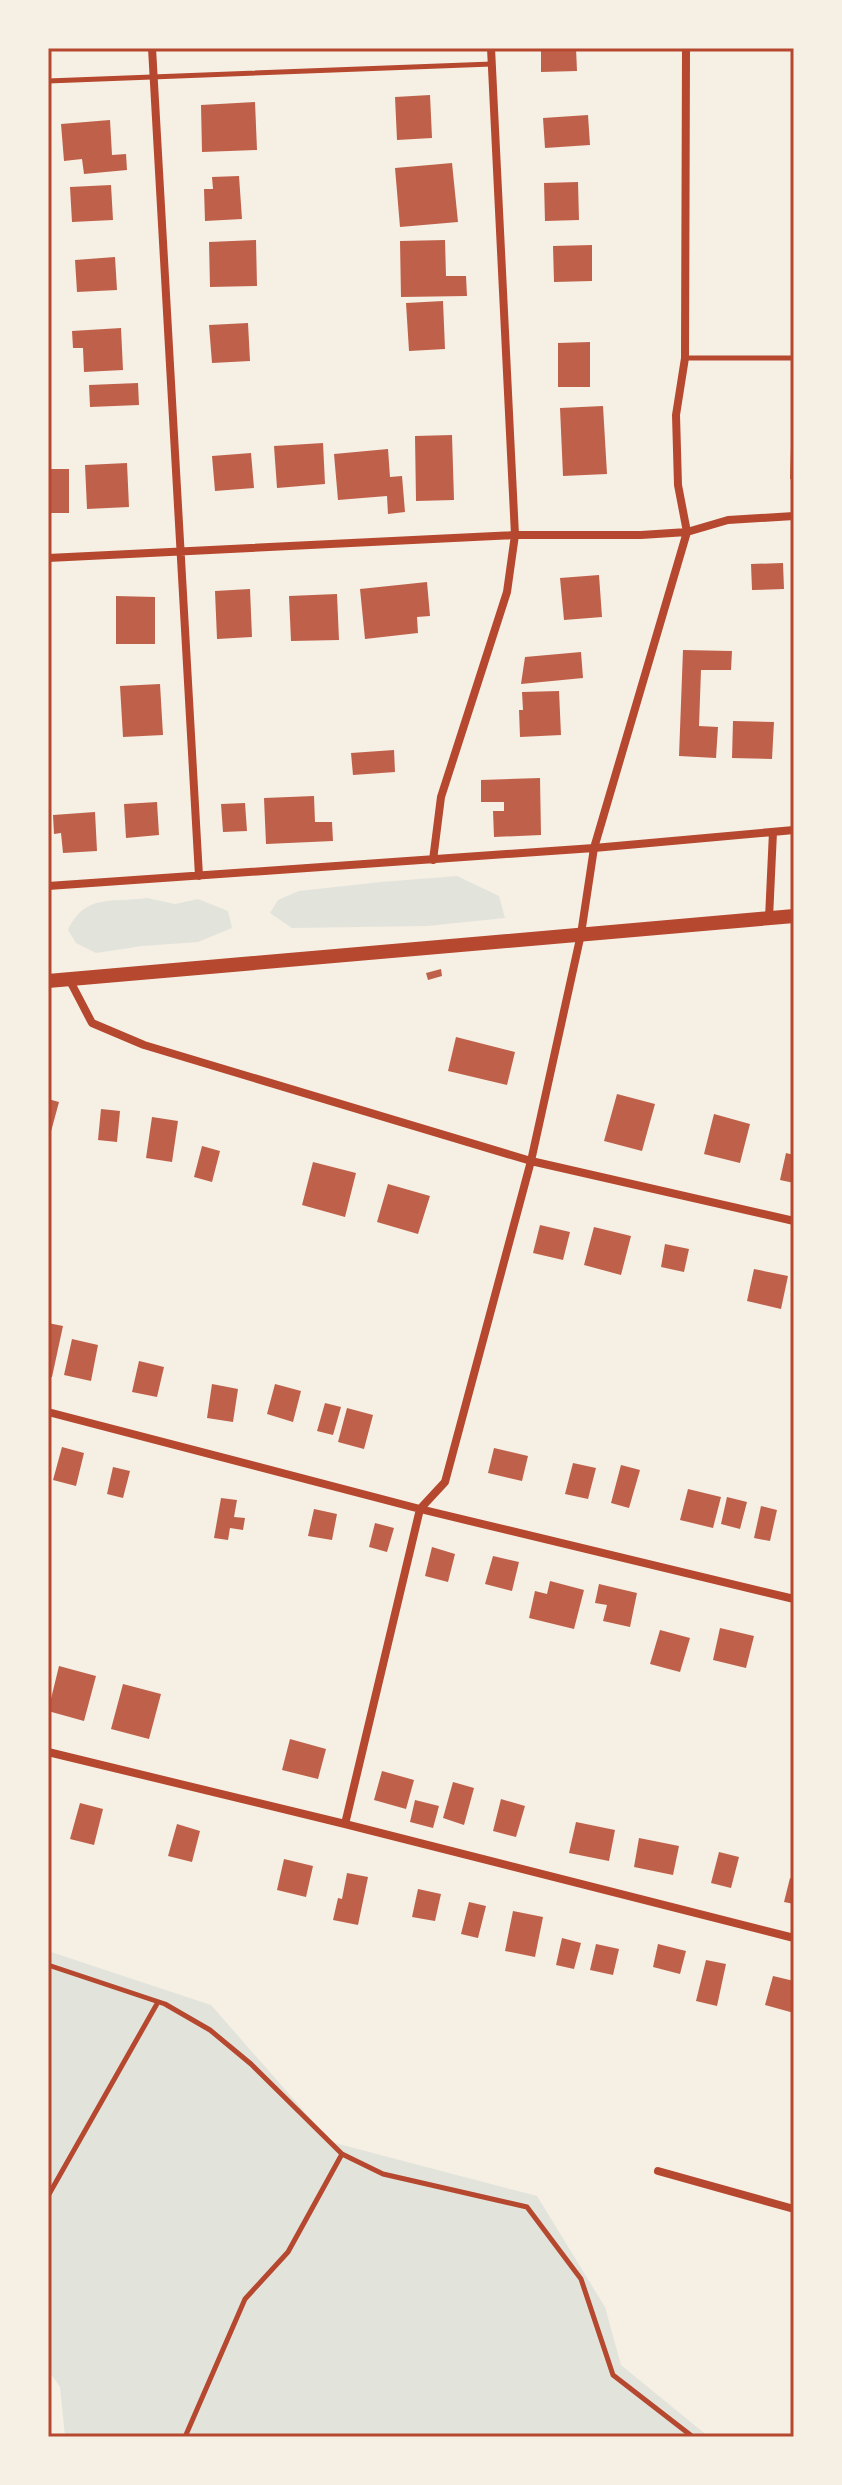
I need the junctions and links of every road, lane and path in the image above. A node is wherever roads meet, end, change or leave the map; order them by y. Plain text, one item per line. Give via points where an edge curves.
1 (152, 48) edge
2 (491, 48) edge
3 (686, 48) edge
4 (493, 64) junction
5 (153, 77) junction
6 (48, 81) edge
7 (685, 358) junction
8 (794, 358) edge
9 (794, 516) edge
10 (687, 532) junction
11 (515, 535) junction
12 (180, 552) junction
13 (48, 558) edge
14 (794, 830) edge
15 (773, 832) junction
16 (594, 848) junction
17 (433, 860) junction
18 (199, 876) junction
19 (48, 886) edge
20 (794, 916) edge
21 (769, 918) junction
22 (581, 934) junction
23 (69, 979) junction
24 (48, 981) edge
25 (531, 1161) junction
26 (794, 1221) edge
27 (48, 1412) edge
28 (420, 1509) junction
29 (794, 1599) edge
30 (48, 1752) edge
31 (345, 1824) junction
32 (794, 1938) edge
33 (48, 1965) edge
34 (158, 2002) junction
35 (342, 2154) junction
36 (658, 2171) dead end
37 (48, 2196) edge
38 (794, 2209) edge
39 (185, 2437) edge
40 (693, 2437) edge

1 - 5 street
2 - 4 street
3 - 7 street
4 - 5 lane
4 - 11 street
5 - 6 lane
5 - 12 street
7 - 8 lane
7 - 10 street via 676,415 678,485
9 - 10 street via 728,520
10 - 11 street
10 - 16 street
11 - 12 street
11 - 17 street via 507,592 441,797
12 - 13 street
12 - 18 street
14 - 15 street
15 - 16 street
15 - 21 street
16 - 17 street
16 - 22 street
17 - 18 street
18 - 19 street
20 - 21 street
21 - 22 street
22 - 23 street
22 - 25 street
23 - 24 street
23 - 25 street via 92,1023 144,1045
25 - 26 street
25 - 28 street via 445,1482
27 - 28 street
28 - 29 street
28 - 31 street
30 - 31 street
31 - 32 street
33 - 34 lane
34 - 35 lane via 210,2030
34 - 37 lane
35 - 39 lane via 288,2252 245,2299
35 - 40 lane via 383,2174 527,2207 581,2279 613,2375
36 - 38 street

